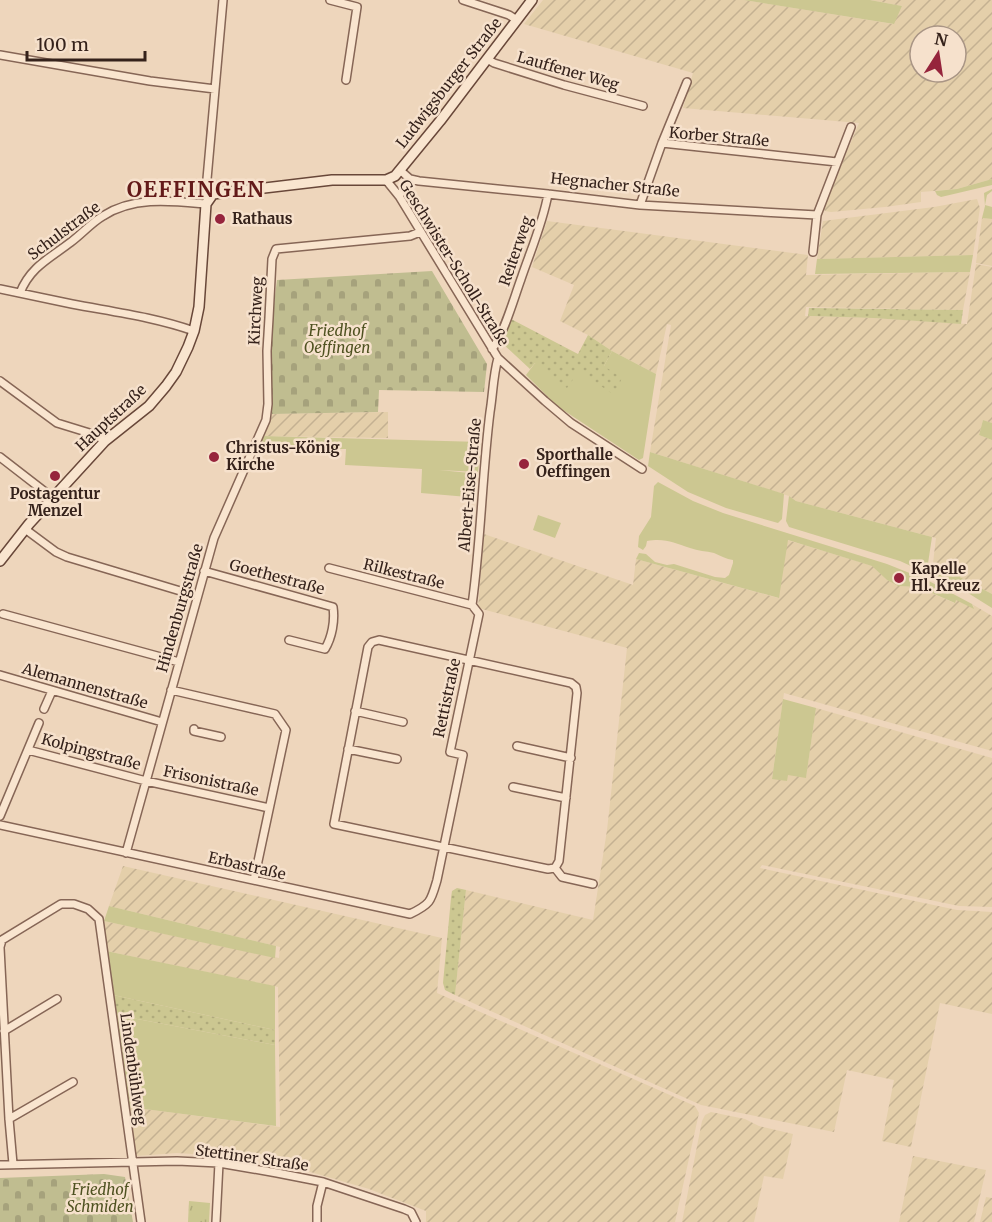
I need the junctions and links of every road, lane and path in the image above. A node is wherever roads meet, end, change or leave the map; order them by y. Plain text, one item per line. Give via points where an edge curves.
1 (221, 0) edge
2 (330, 0) edge
3 (463, 0) edge
4 (532, 0) edge
5 (517, 20) junction
6 (0, 55) edge
7 (487, 59) junction
8 (346, 80) dead end
9 (687, 82) dead end
10 (215, 89) junction
11 (643, 106) dead end
12 (851, 127) dead end
13 (662, 143) junction
14 (837, 162) junction
15 (401, 171) junction
16 (410, 179) junction
17 (386, 180) junction
18 (213, 194) junction
19 (548, 194) junction
20 (399, 196) junction
21 (206, 204) junction
22 (640, 205) junction
23 (817, 215) junction
24 (420, 232) junction
25 (813, 252) dead end
26 (0, 289) edge
27 (20, 293) junction
28 (194, 330) junction
29 (492, 349) junction
30 (498, 358) junction
31 (268, 376) joint
32 (0, 381) edge
33 (105, 441) junction
34 (0, 457) edge
35 (642, 469) dead end
36 (53, 498) junction
37 (25, 529) junction
38 (0, 561) edge
39 (328, 568) dead end
40 (204, 571) junction
41 (197, 596) junction
42 (472, 605) junction
43 (3, 614) dead end
44 (289, 640) dead end
45 (469, 661) junction
46 (179, 662) junction
47 (0, 675) edge
48 (171, 690) junction
49 (52, 691) junction
50 (44, 709) dead end
51 (355, 711) junction
52 (162, 722) junction
53 (403, 722) dead end
54 (39, 723) dead end
55 (194, 729) dead end
56 (221, 737) dead end
57 (517, 746) dead end
58 (348, 749) junction
59 (28, 750) junction
60 (571, 758) junction
61 (397, 759) dead end
62 (146, 781) junction
63 (513, 787) dead end
64 (566, 798) junction
65 (269, 807) junction
66 (0, 816) edge
67 (0, 825) edge
68 (444, 847) junction
69 (126, 853) junction
70 (555, 868) junction
71 (254, 880) junction
72 (593, 884) dead end
73 (0, 948) edge
74 (57, 999) dead end
75 (4, 1031) junction
76 (73, 1082) dead end
77 (9, 1119) junction
78 (132, 1162) junction
79 (219, 1163) junction
80 (13, 1164) junction
81 (0, 1165) edge
82 (323, 1182) junction
83 (141, 1222) edge
84 (216, 1222) edge
85 (317, 1222) edge
86 (416, 1222) edge

1 - 10 street
2 - 8 street via 357,7
3 - 5 street
4 - 5 street, Ludwigsburger Straße
5 - 7 street, Ludwigsburger Straße
6 - 10 street
7 - 11 street, Lauffener Weg
7 - 15 street, Ludwigsburger Straße
9 - 13 street
10 - 18 street via 207,180
12 - 14 street
13 - 14 street, Korber Straße
13 - 22 street, Korber Straße
14 - 23 street
15 - 16 street
15 - 17 street, Ludwigsburger Straße
16 - 19 street, Hegnacher Straße
16 - 20 street
17 - 18 street via 332,180
17 - 20 street, Geschwister-Scholl-Straße
18 - 21 street
19 - 22 street, Hegnacher Straße
19 - 29 street, Reiterweg via 512,305
20 - 24 street, Geschwister-Scholl-Straße
21 - 27 street, Schulstraße via 144,202 116,209 36,267
21 - 28 street, Hauptstraße
22 - 23 street, Hegnacher Straße
23 - 25 street
24 - 29 street, Geschwister-Scholl-Straße
24 - 31 street, Kirchweg via 276,249 268,318
26 - 27 street
27 - 28 street
28 - 33 street, Hauptstraße via 166,386 149,406
29 - 30 street, Geschwister-Scholl-Straße
30 - 35 street, Geschwister-Scholl-Straße via 571,423
30 - 42 street, Albert-Eise-Straße
31 - 40 street, Hindenburgstraße via 266,420 214,538
32 - 33 street via 57,423
33 - 36 street, Hauptstraße
34 - 36 street
36 - 37 street, Hauptstraße
37 - 38 street, Hauptstraße
37 - 41 street via 67,557
39 - 42 street, Rilkestraße
40 - 41 street, Hindenburgstraße
40 - 44 street, Goethestraße via 333,607 330,641 325,649
41 - 46 street, Hindenburgstraße
42 - 45 street, Rettistraße via 479,614
43 - 46 street
45 - 51 street via 379,640 372,642
45 - 60 street via 572,683 577,693
45 - 68 street, Rettistraße via 450,752 463,755
46 - 48 street, Hindenburgstraße
47 - 49 street, Alemannenstraße
48 - 52 street, Hindenburgstraße
48 - 65 street, Frisonistraße via 275,714 286,730
49 - 50 street
49 - 52 street, Alemannenstraße
51 - 53 street
51 - 58 street
52 - 62 street, Hindenburgstraße
54 - 59 street
55 - 56 street
57 - 60 street
58 - 61 street
58 - 68 street via 334,824
59 - 62 street, Kolpingstraße
59 - 66 street
60 - 64 street
62 - 65 street, Frisonistraße
62 - 69 street, Hindenburgstraße
63 - 64 street
64 - 70 street
65 - 71 street, Frisonistraße
67 - 69 street, Erbastraße
68 - 70 street
68 - 71 street, Erbastraße via 432,899 410,914
69 - 71 street, Erbastraße
70 - 72 street via 562,877
73 - 75 street
73 - 78 street, Lindenbühlweg via 2,940 61,904 88,909 99,919
74 - 75 street
75 - 77 street
76 - 77 street
77 - 80 street
78 - 79 street, Stettiner Straße
78 - 80 street, Stettiner Straße
78 - 83 street, Lindenbühlweg
79 - 82 street, Stettiner Straße
79 - 84 street
80 - 81 street, Stettiner Straße
82 - 85 street
82 - 86 street, Stettiner Straße via 411,1212

